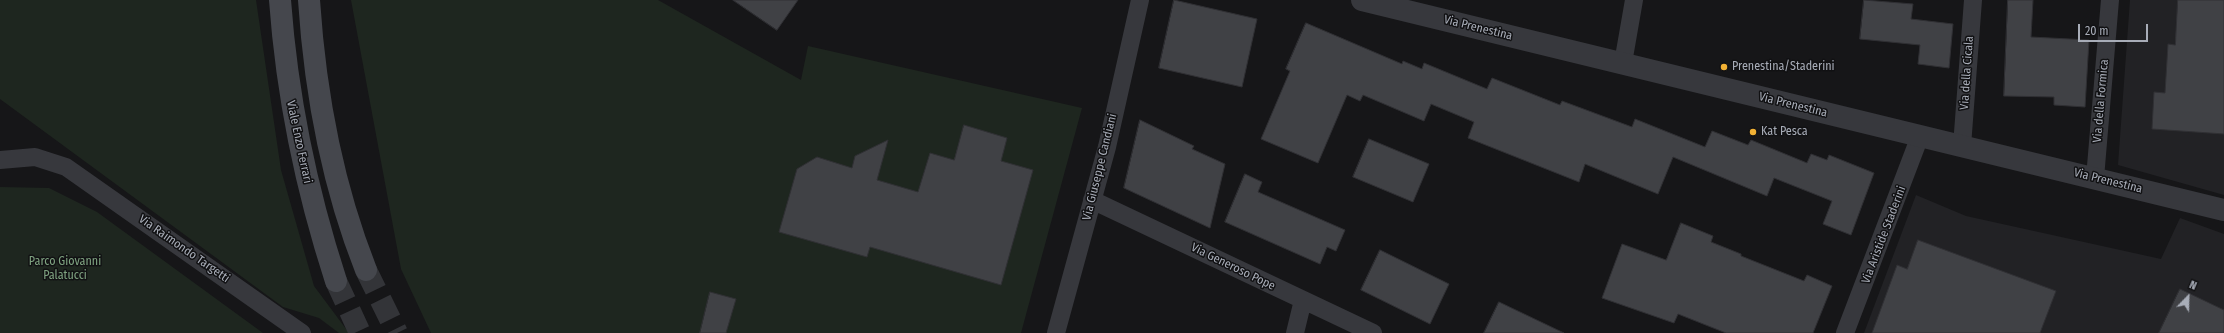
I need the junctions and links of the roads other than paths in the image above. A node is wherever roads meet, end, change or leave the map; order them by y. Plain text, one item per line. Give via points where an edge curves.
1 (280, 0) edge
2 (309, 0) edge
3 (1140, 0) edge
4 (1362, 0) edge
5 (1634, 0) edge
6 (1973, 0) edge
7 (2110, 0) edge
8 (1388, 3) edge
9 (1623, 63) junction
10 (1920, 136) junction
11 (1962, 146) junction
12 (0, 160) edge
13 (2095, 178) junction
14 (1092, 200) junction
15 (2224, 210) edge
16 (366, 270) tunnel mouth
17 (336, 281) tunnel mouth
18 (1303, 300) junction
19 (302, 333) edge
20 (1056, 333) edge
21 (1295, 333) edge
22 (1373, 333) edge
23 (1845, 333) edge

1 - 17 main road, Viale Enzo Ferrari via 288,86 302,160
2 - 16 main road via 315,64 325,127 344,206
3 - 14 street, Via Giuseppe Candiani via 1107,147
4 - 8 street, Via Prenestina
5 - 9 street
6 - 11 street, Via della Cicala
7 - 13 street, Via della Formica
8 - 9 street, Via Prenestina
9 - 10 street, Via Prenestina
10 - 11 street, Via Prenestina
10 - 23 street, Via Aristide Staderini
11 - 13 street, Via Prenestina
12 - 19 street, Via Raimondo Targetti via 35,157 66,167
13 - 15 street, Via Prenestina
14 - 18 street, Via Generoso Pope
14 - 20 street, Via Giuseppe Candiani
18 - 21 street
18 - 22 street, Via Generoso Pope

